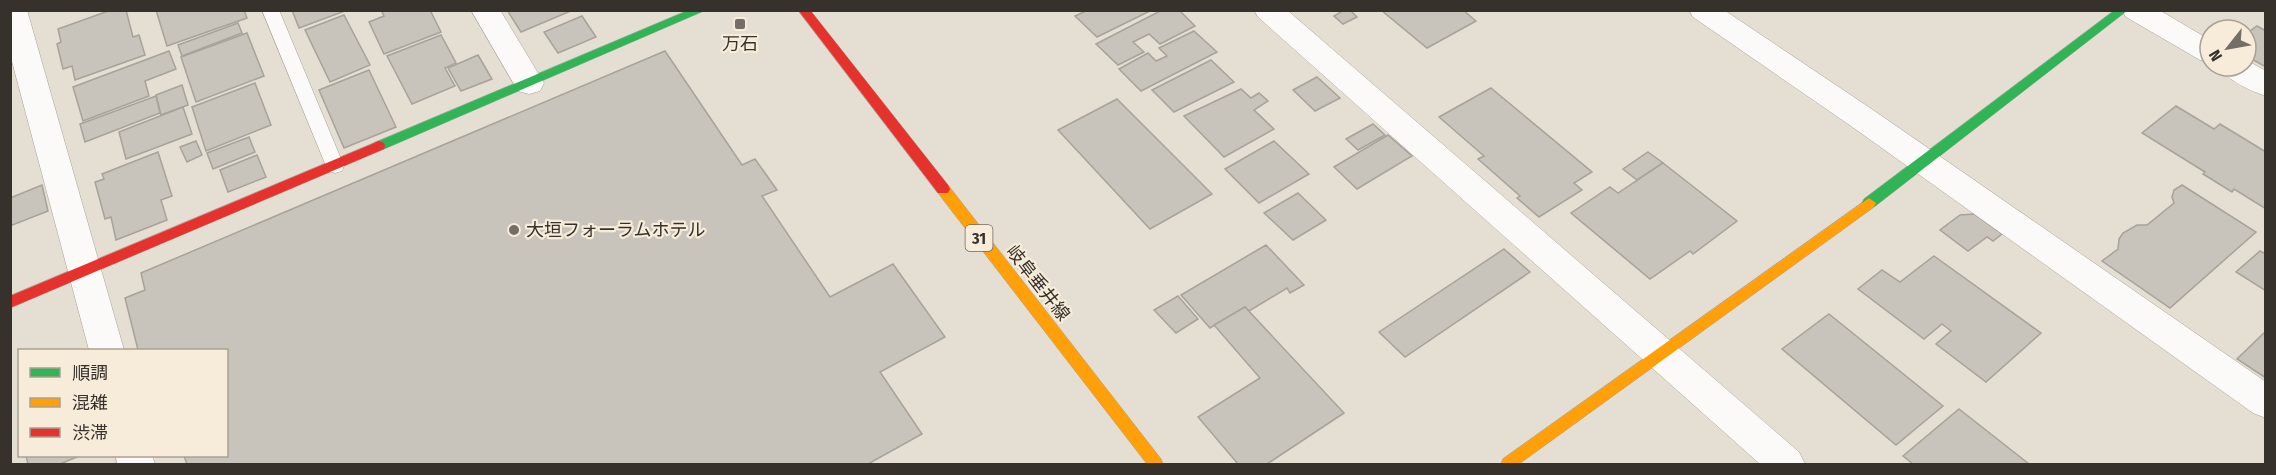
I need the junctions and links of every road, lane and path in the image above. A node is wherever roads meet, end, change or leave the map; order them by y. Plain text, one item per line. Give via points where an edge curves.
1 (13, 10) edge
2 (270, 10) edge
3 (485, 10) edge
4 (701, 10) edge
5 (803, 10) edge
6 (1268, 10) edge
7 (1704, 10) edge
8 (2123, 10) edge
9 (2136, 10) edge
10 (2198, 46) edge
11 (529, 83) junction
12 (1924, 163) junction
13 (336, 166) junction
14 (86, 271) junction
15 (10, 302) edge
16 (106, 349) edge
17 (1662, 353) junction
18 (2265, 402) edge
19 (1156, 465) edge
20 (1508, 465) edge
21 (1786, 465) edge

1 - 14 street
2 - 13 lane
3 - 11 street
4 - 11 street
5 - 19 street, 岐阜垂井線 / 31
6 - 17 street
7 - 12 street
8 - 12 street
9 - 10 street
11 - 13 street
12 - 17 street
12 - 18 street
13 - 14 street
14 - 15 street
14 - 16 street
17 - 20 street
17 - 21 street

